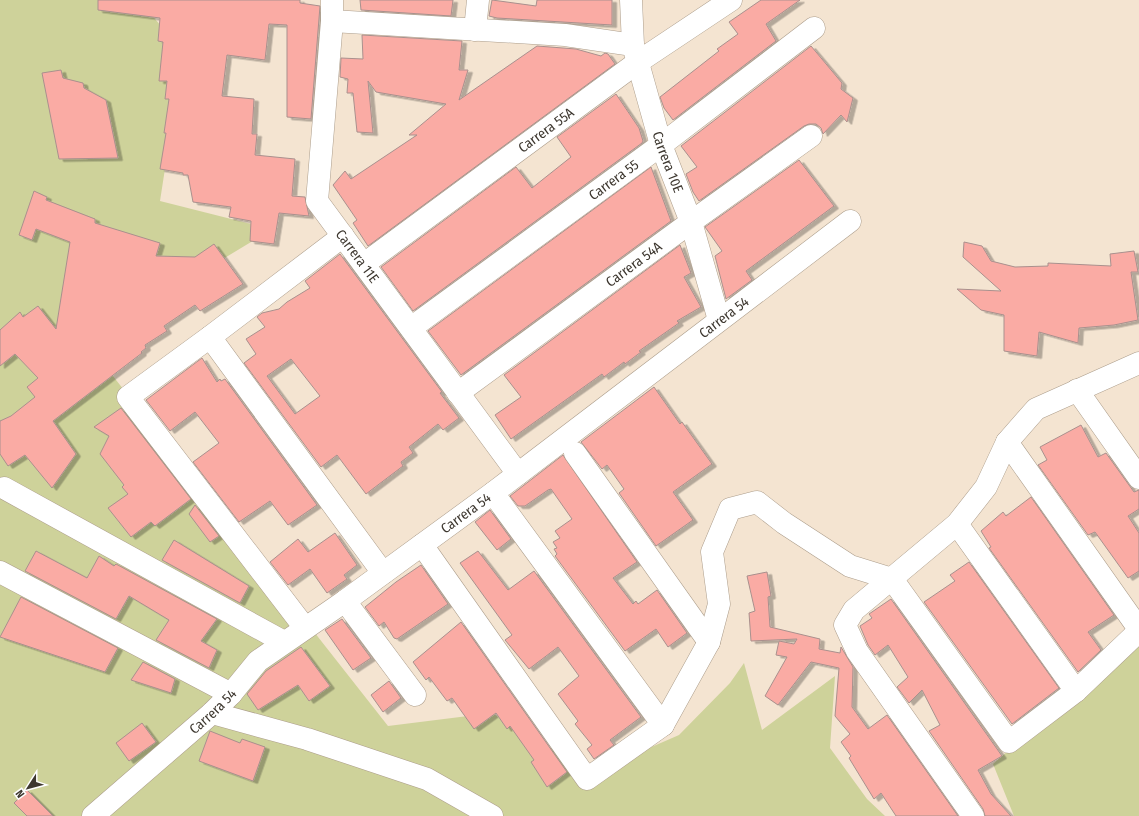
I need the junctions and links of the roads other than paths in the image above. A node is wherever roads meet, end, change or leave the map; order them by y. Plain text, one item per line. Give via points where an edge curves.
1 (478, 0) edge
2 (631, 0) edge
3 (731, 0) edge
4 (332, 11) edge
5 (814, 28) dead end
6 (474, 30) junction
7 (636, 54) junction
8 (811, 136) dead end
9 (661, 145) junction
10 (850, 221) dead end
11 (691, 222) junction
12 (343, 236) junction
13 (364, 264) junction
14 (719, 320) junction
15 (411, 328) junction
16 (210, 337) junction
17 (1139, 363) edge
18 (1077, 390) junction
19 (458, 393) junction
20 (1007, 442) junction
21 (576, 454) dead end
22 (518, 474) junction
23 (1139, 478) edge
24 (4, 488) dead end
25 (493, 493) junction
26 (957, 524) junction
27 (422, 545) junction
28 (0, 572) edge
29 (383, 573) junction
30 (892, 579) junction
31 (345, 602) junction
32 (304, 628) junction
33 (1139, 630) edge
34 (284, 642) junction
35 (709, 642) junction
36 (1076, 691) junction
37 (230, 694) junction
38 (415, 695) dead end
39 (212, 713) junction
40 (663, 725) junction
41 (93, 816) edge
42 (492, 816) edge
43 (973, 816) edge

1 - 6 street
2 - 7 street, Carrera 10E
3 - 7 street, Carrera 55A
4 - 6 street
4 - 12 street, Carrera 11E via 317,201
5 - 9 street, Carrera 55
6 - 7 street via 566,35
7 - 9 street, Carrera 10E
7 - 13 street, Carrera 55A
8 - 11 street, Carrera 54A
9 - 11 street, Carrera 10E
9 - 15 street, Carrera 55
10 - 14 street, Carrera 54
11 - 14 street, Carrera 10E
11 - 19 street, Carrera 54A
12 - 13 street, Carrera 11E
12 - 16 street
13 - 15 street, Carrera 11E
14 - 22 street, Carrera 54
15 - 19 street, Carrera 11E
16 - 29 street
16 - 32 street via 128,396
17 - 18 street
18 - 20 street via 1036,410
18 - 23 street
19 - 22 street, Carrera 11E
20 - 26 street via 986,487
20 - 33 street
21 - 35 street
22 - 25 street, Carrera 54
24 - 34 street
25 - 27 street, Carrera 54
25 - 40 street
26 - 30 street
26 - 36 street
27 - 29 street, Carrera 54
27 - 40 street via 588,779
28 - 37 street
29 - 31 street, Carrera 54
30 - 35 street via 850,566 757,502 730,508 712,552 719,604
30 - 36 street via 1009,742
30 - 43 street via 854,610 845,624 858,651
31 - 32 street, Carrera 54
31 - 38 street
32 - 34 street, Carrera 54
33 - 36 street
34 - 37 street, Carrera 54 via 258,661
35 - 40 street
37 - 39 street, Carrera 54
39 - 41 street, Carrera 54
39 - 42 street via 307,740 427,779

